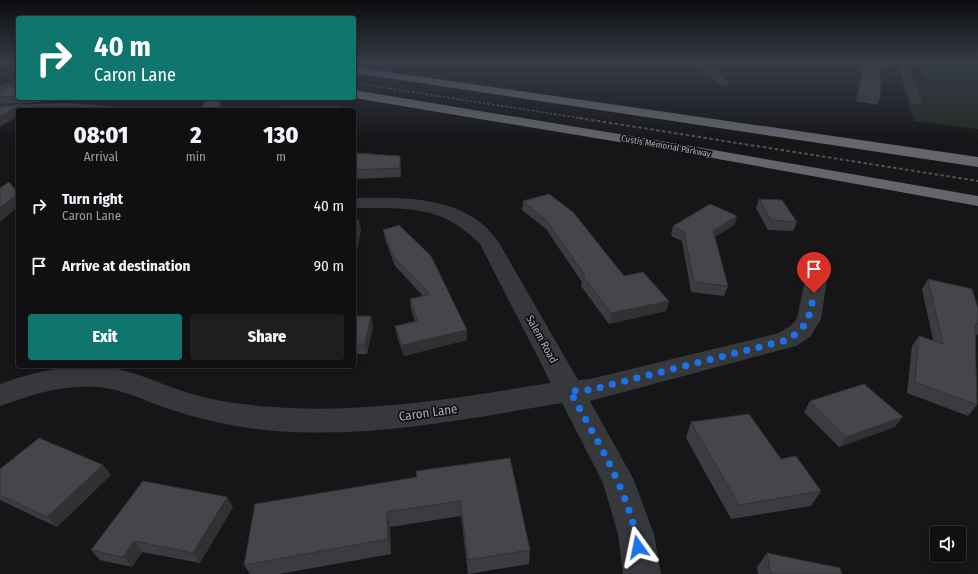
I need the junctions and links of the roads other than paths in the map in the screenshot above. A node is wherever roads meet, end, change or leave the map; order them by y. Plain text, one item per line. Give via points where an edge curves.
1 (481, 89) edge
2 (912, 89) edge
3 (356, 94) edge
4 (916, 101) dead end
5 (33, 108) edge
6 (80, 108) edge
7 (0, 109) edge
8 (16, 109) edge
9 (978, 162) edge
10 (978, 201) edge
11 (356, 203) edge
12 (816, 280) dead end
13 (570, 391) junction
14 (0, 395) edge
15 (642, 574) edge

1 - 9 highway
2 - 4 street
3 - 10 highway, Custis Memorial Parkway
5 - 6 street
7 - 8 street
11 - 13 street, Salem Road via 400,203 436,208 469,222 478,229 488,241
12 - 13 street, Caron Lane via 808,319 801,331 787,340 590,390
13 - 14 street, Caron Lane via 414,415 353,421 288,420 229,413 176,400 133,383 109,378 78,377 49,381
13 - 15 street, Salem Road via 618,480 636,534

